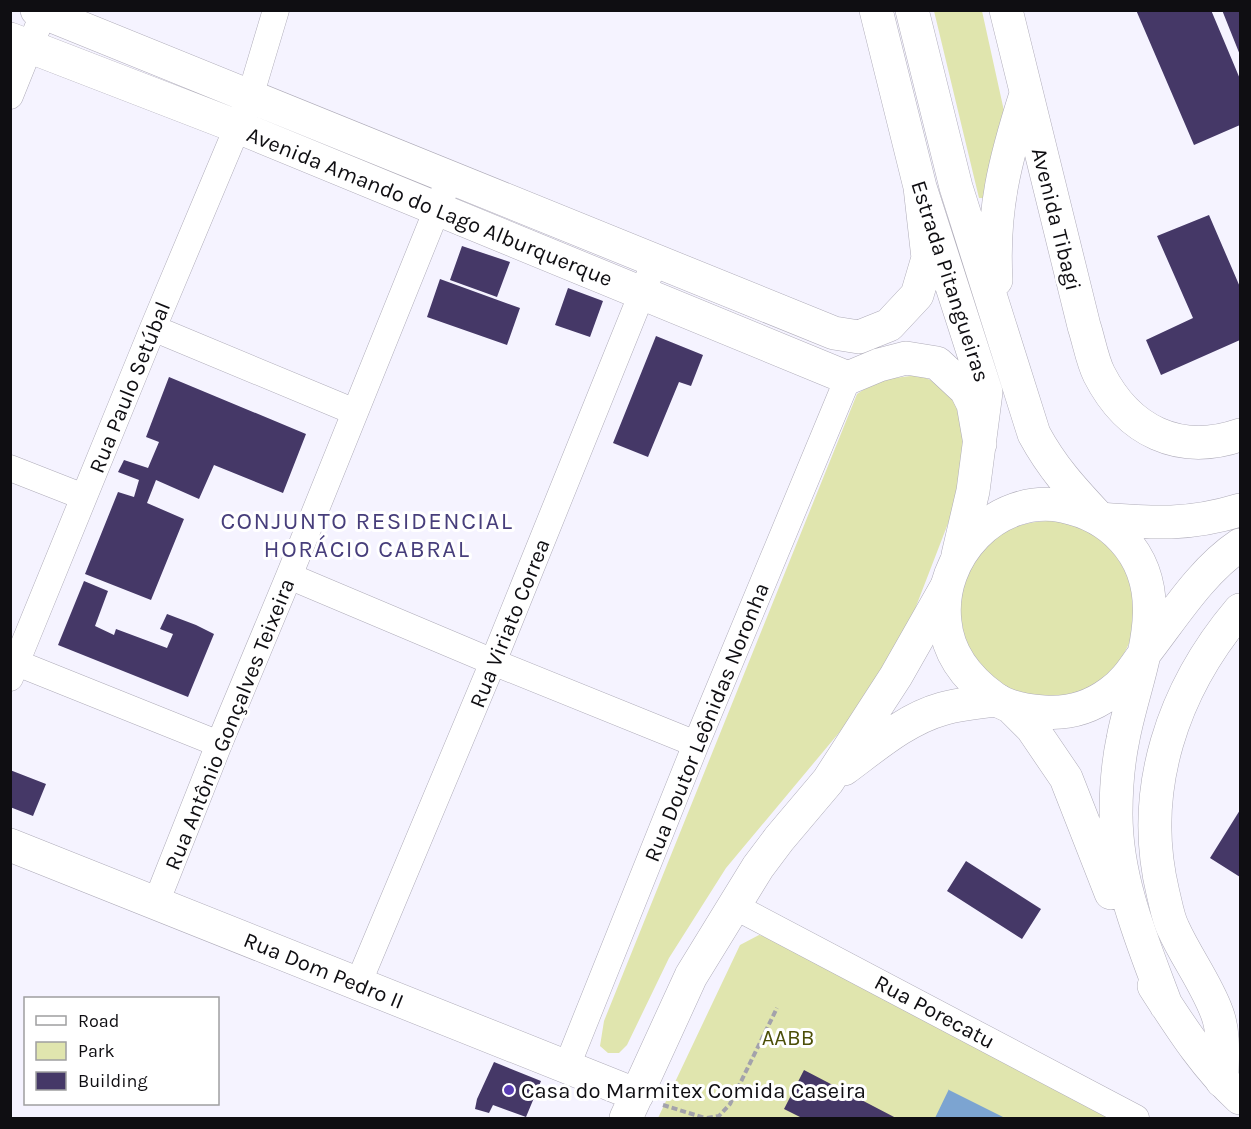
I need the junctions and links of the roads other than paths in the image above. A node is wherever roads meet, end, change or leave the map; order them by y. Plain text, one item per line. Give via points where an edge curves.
1 (276, 10) edge
2 (876, 10) edge
3 (912, 10) edge
4 (1006, 10) edge
5 (40, 12) edge
6 (20, 44) edge
7 (1026, 94) junction
8 (10, 96) edge
9 (250, 97) junction
10 (238, 127) junction
11 (450, 178) junction
12 (920, 187) junction
13 (436, 210) junction
14 (655, 261) junction
15 (643, 293) junction
16 (1000, 323) junction
17 (153, 328) junction
18 (848, 378) junction
19 (356, 412) junction
20 (1240, 435) edge
21 (980, 444) junction
22 (10, 468) edge
23 (84, 497) junction
24 (1240, 510) edge
25 (1100, 519) junction
26 (1240, 545) edge
27 (958, 555) junction
28 (289, 576) junction
29 (946, 588) junction
30 (1240, 610) edge
31 (1142, 657) junction
32 (493, 662) junction
33 (14, 670) edge
34 (1004, 703) junction
35 (219, 744) junction
36 (696, 744) junction
37 (828, 781) junction
38 (10, 845) edge
39 (156, 903) junction
40 (734, 906) junction
41 (358, 984) junction
42 (1166, 1005) junction
43 (567, 1066) junction
44 (1231, 1089) edge
45 (631, 1107) edge
46 (1136, 1119) edge

1 - 9 street, Rua Paulo Setúbal
2 - 12 main road, Estrada Pitangueiras
3 - 16 main road, Estrada Pitangueiras via 956,187
4 - 7 main road, Avenida Tibagi
5 - 6 street
5 - 9 main road, Avenida Amando do Lago Alburquerque
6 - 8 street
6 - 10 main road, Avenida Amando do Lago Alburquerque
7 - 16 main road via 1004,168 996,215
7 - 20 main road, Avenida Tibagi via 1084,326 1098,372 1112,396 1130,417 1151,432 1174,440 1195,442
9 - 10 street, Rua Paulo Setúbal
9 - 11 main road, Avenida Amando do Lago Alburquerque
10 - 13 main road, Avenida Amando do Lago Alburquerque
10 - 17 street, Rua Paulo Setúbal
11 - 13 street, Rua Antônio Gonçalves Teixeira
11 - 14 main road, Avenida Amando do Lago Alburquerque
12 - 14 main road, Avenida Amando do Lago Alburquerque via 928,258 917,295 889,325 859,337 834,333
12 - 21 main road, Estrada Pitangueiras via 986,392
13 - 15 main road, Avenida Amando do Lago Alburquerque
13 - 19 street, Rua Antônio Gonçalves Teixeira
14 - 15 street, Rua Viriato Correa
15 - 18 main road, Avenida Amando do Lago Alburquerque
15 - 32 street, Rua Viriato Correa
16 - 25 main road, Estrada Pitangueiras via 1034,434 1061,477
17 - 19 street
17 - 23 street, Rua Paulo Setúbal
18 - 21 main road via 906,358 937,363 966,390 973,404
18 - 36 street, Rua Doutor Leônidas Noronha
19 - 28 street, Rua Antônio Gonçalves Teixeira
21 - 27 main road, Estrada Pitangueiras
22 - 23 street
23 - 33 street, Rua Paulo Setúbal
24 - 25 main road via 1199,521
25 - 27 main road via 1059,505 1025,507 996,517
25 - 31 main road via 1130,547 1143,570 1150,598 1149,630
26 - 31 main road via 1206,574
27 - 29 main road
28 - 32 street
28 - 35 street, Rua Antônio Gonçalves Teixeira
29 - 34 main road via 945,623 955,657 971,679
29 - 37 main road via 896,676
30 - 44 main road via 1181,700 1164,750 1154,809 1157,869 1172,927 1217,1013
31 - 34 main road via 1116,688 1083,708 1039,712
31 - 42 main road via 1122,740 1116,825 1124,887
32 - 36 street
32 - 41 street, Rua Viriato Correa
33 - 35 street
34 - 37 main road via 948,708 922,717
34 - 42 main road via 1032,728 1066,778 1136,958
35 - 39 street, Rua Antônio Gonçalves Teixeira
36 - 43 street, Rua Doutor Leônidas Noronha
37 - 40 main road via 778,839
38 - 39 main road, Rua Dom Pedro II
39 - 41 main road, Rua Dom Pedro II
40 - 45 main road via 691,976
40 - 46 street, Rua Porecatu
41 - 43 main road, Rua Dom Pedro II
42 - 44 main road via 1196,1049
43 - 45 main road, Rua Dom Pedro II

